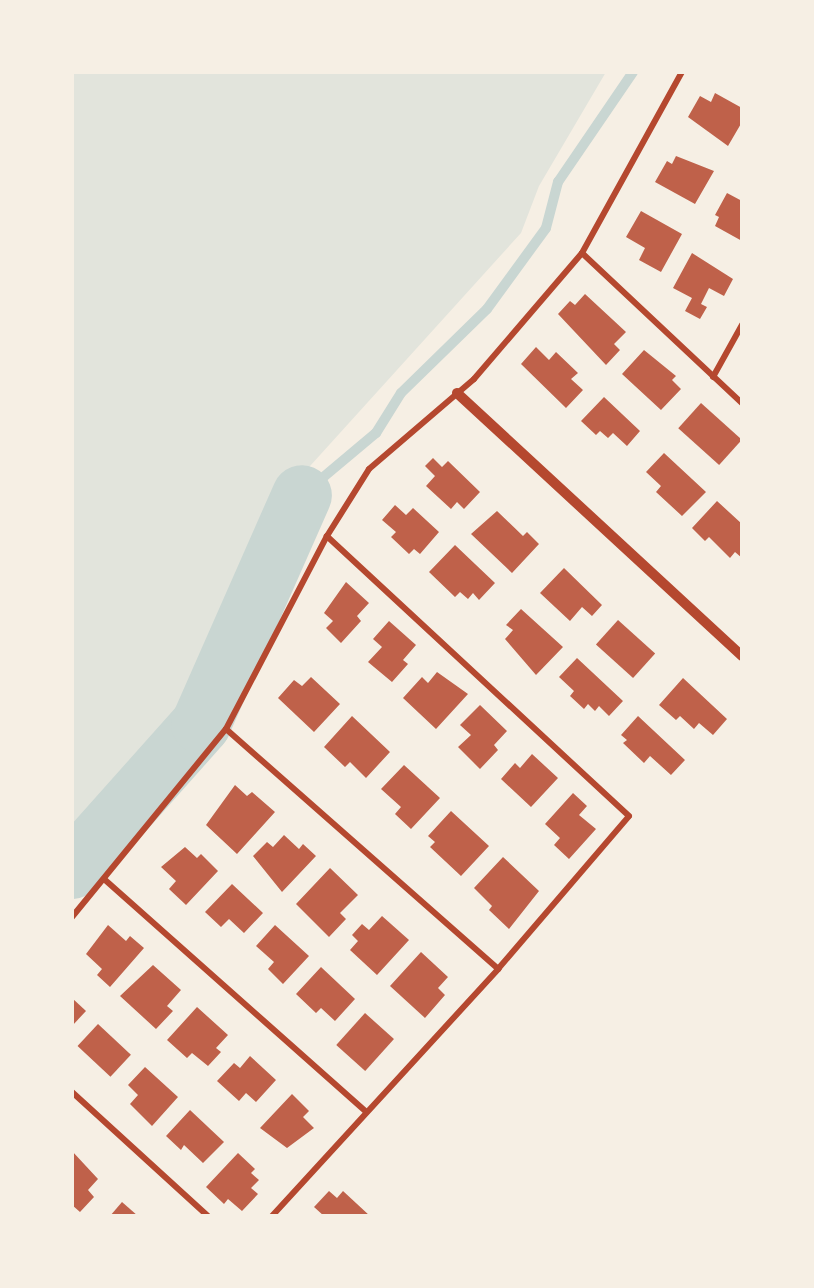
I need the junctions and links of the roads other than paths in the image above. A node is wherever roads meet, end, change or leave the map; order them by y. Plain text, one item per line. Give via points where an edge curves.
1 (682, 72) edge
2 (582, 253) junction
3 (742, 326) edge
4 (713, 377) junction
5 (457, 393) junction
6 (742, 403) edge
7 (327, 536) junction
8 (742, 656) edge
9 (226, 729) junction
10 (104, 879) junction
11 (72, 917) edge
12 (498, 969) junction
13 (72, 1092) edge
14 (365, 1111) junction
15 (208, 1216) edge
16 (272, 1216) edge

1 - 2 street
2 - 4 street
2 - 5 street via 474,379
3 - 4 street
4 - 6 street
5 - 7 street via 369,469
5 - 8 street
7 - 9 street
7 - 12 street via 629,816
9 - 10 street
9 - 12 street
10 - 11 street
10 - 14 street
12 - 14 street
13 - 15 street
14 - 16 street

